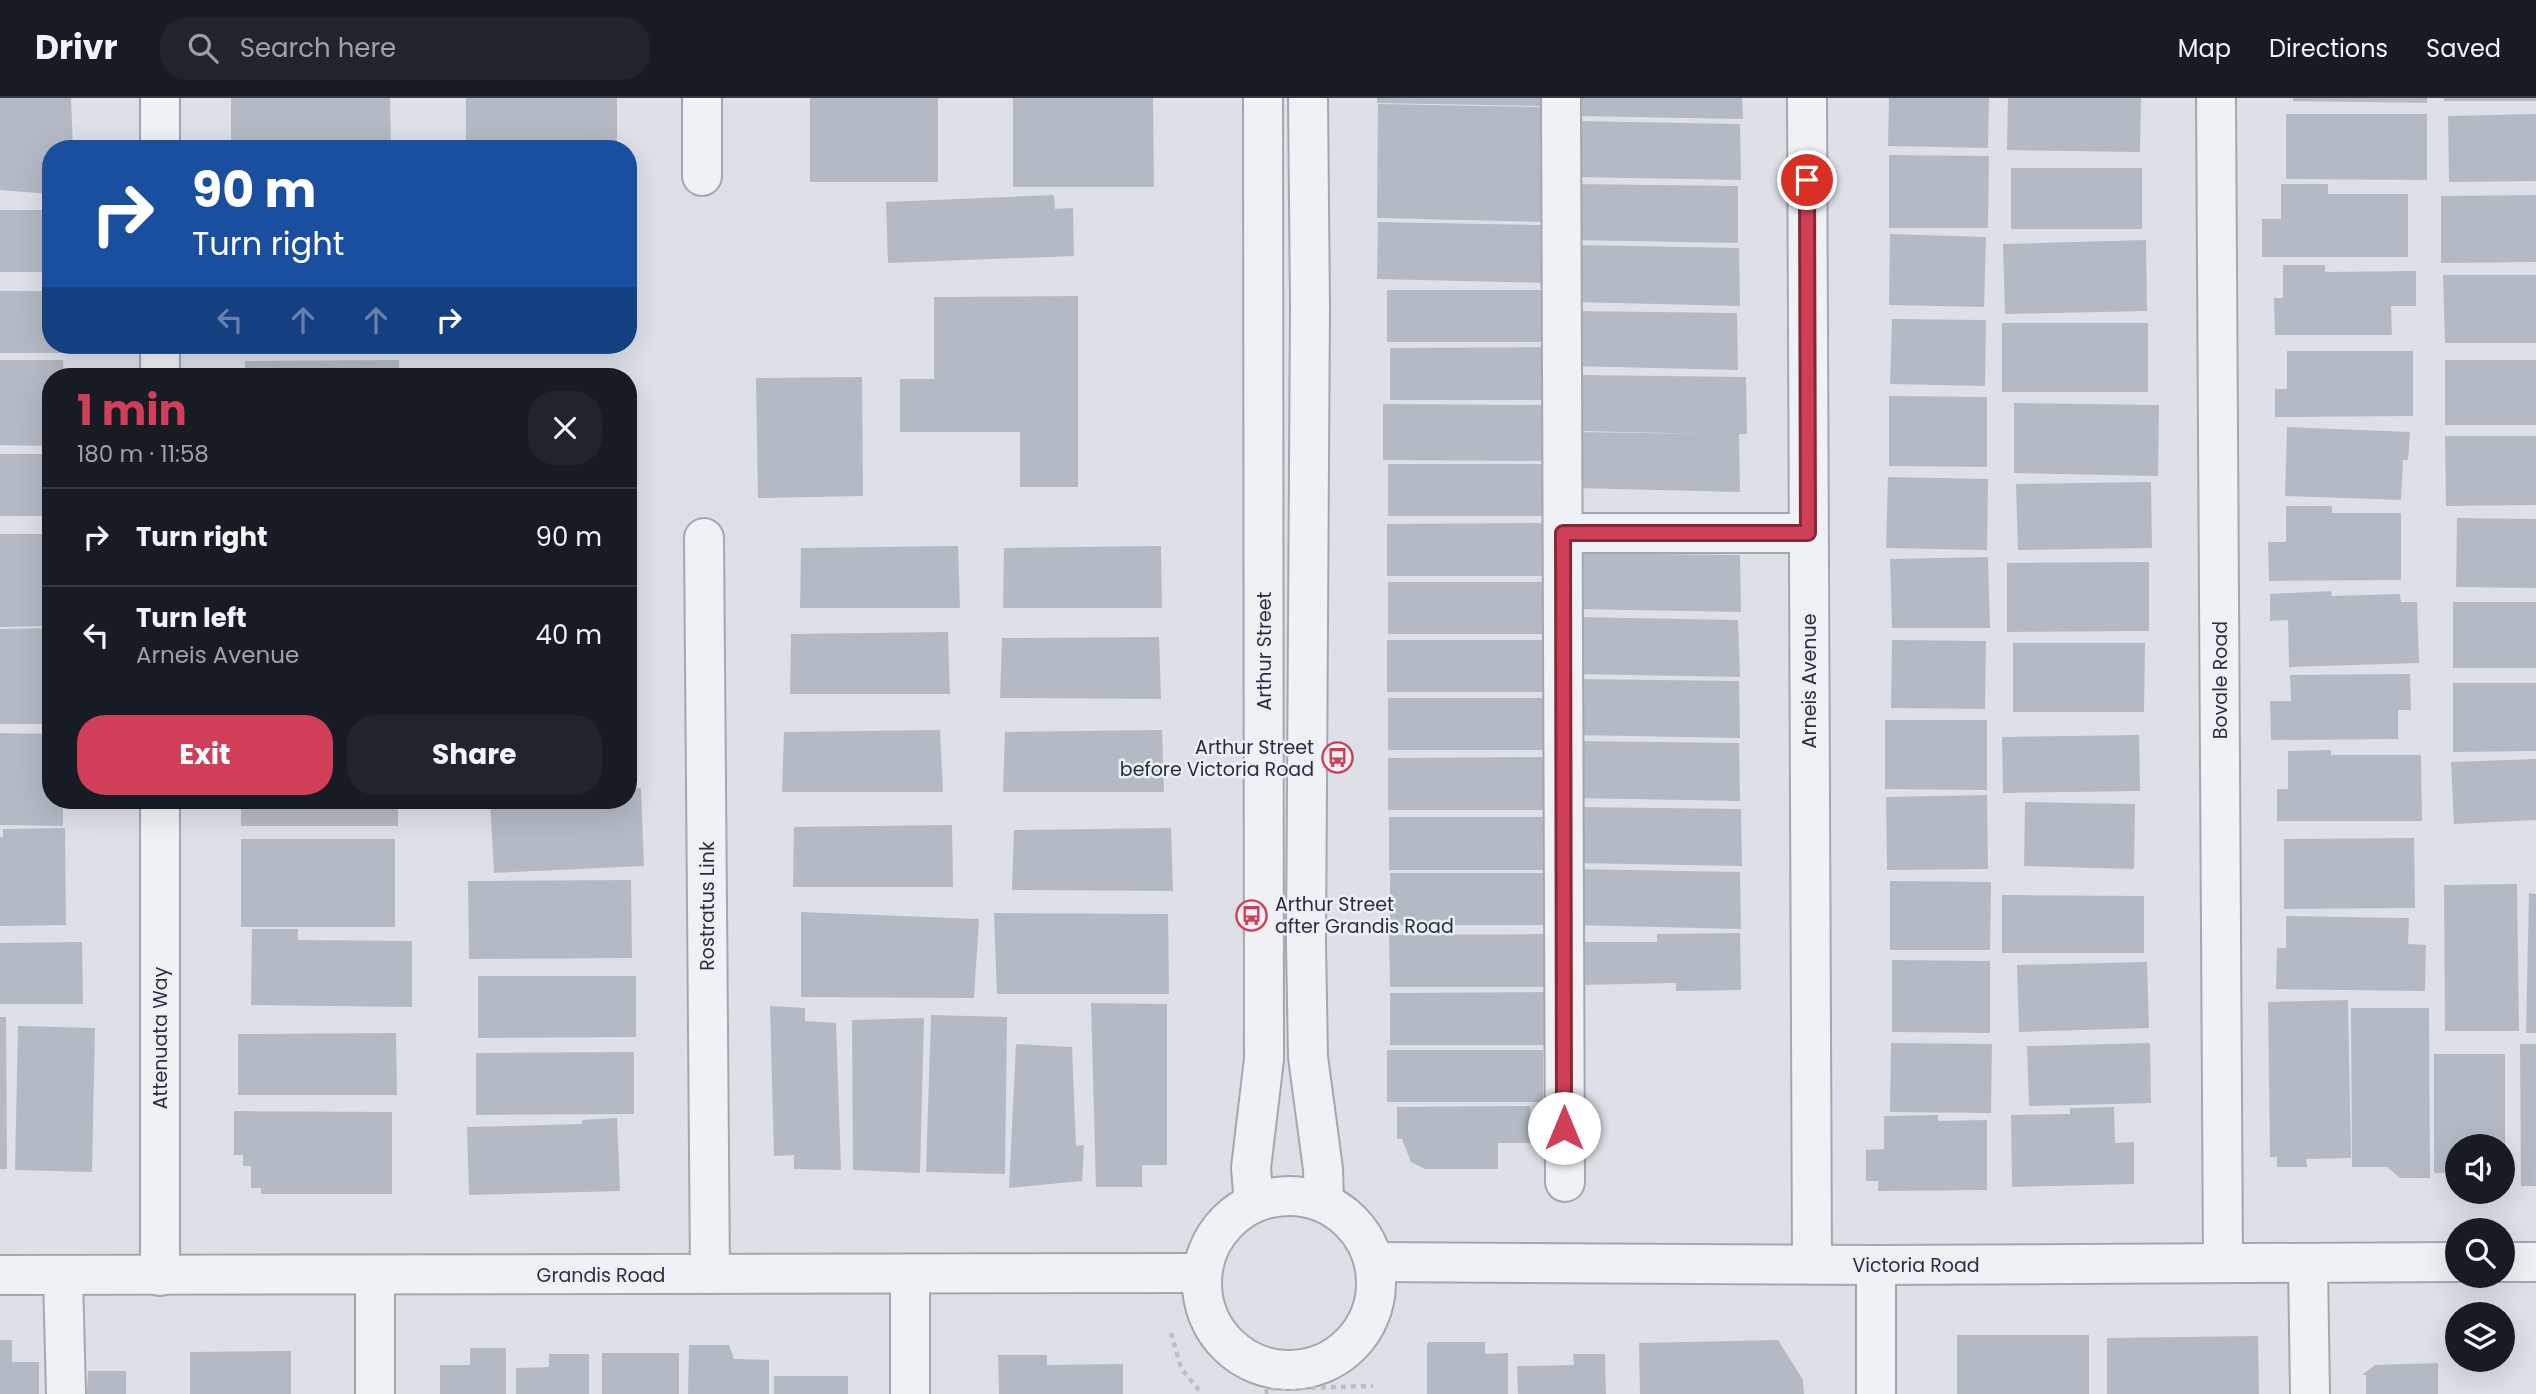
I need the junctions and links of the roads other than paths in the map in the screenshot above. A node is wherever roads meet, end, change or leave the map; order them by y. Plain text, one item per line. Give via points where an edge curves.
1 (160, 98) edge
2 (702, 98) edge
3 (1263, 98) edge
4 (1308, 98) edge
5 (1561, 98) edge
6 (1807, 98) edge
7 (2216, 98) edge
8 (160, 140) edge
9 (702, 176) dead end
10 (1563, 533) junction
11 (1808, 533) junction
12 (705, 538) dead end
13 (160, 809) edge
14 (1565, 1182) dead end
15 (1324, 1202) junction
16 (1254, 1203) junction
17 (1375, 1262) junction
18 (2445, 1262) edge
19 (2515, 1262) edge
20 (2536, 1262) edge
21 (2223, 1263) junction
22 (2308, 1263) junction
23 (1812, 1265) junction
24 (1876, 1265) junction
25 (1202, 1273) junction
26 (710, 1274) junction
27 (910, 1274) junction
28 (0, 1275) edge
29 (64, 1275) junction
30 (160, 1276) junction
31 (375, 1276) junction
32 (1288, 1387) edge
33 (66, 1394) edge
34 (375, 1394) edge
35 (910, 1394) edge
36 (1876, 1394) edge
37 (2310, 1394) edge

1 - 8 street
2 - 9 street
3 - 16 street, Arthur Street via 1264,1059 1251,1168
4 - 15 street via 1306,956 1308,1057
5 - 10 street
6 - 11 street, Arneis Avenue
7 - 21 street, Bovale Road
10 - 11 street
10 - 14 street
11 - 23 street, Arneis Avenue
12 - 26 street, Rostratus Link
13 - 30 street, Attenuata Way
15 - 16 street via 1301,1195
15 - 17 street via 1363,1234
16 - 25 street via 1218,1231
17 - 23 street, Victoria Road
17 - 32 street via 1373,1308 1362,1333 1343,1352
18 - 22 street, Victoria Road
19 - 20 street
21 - 22 street, Victoria Road
21 - 24 street, Victoria Road
22 - 37 street
23 - 24 street, Victoria Road
24 - 36 street
25 - 27 street, Grandis Road
25 - 32 street via 1204,1303 1216,1331 1237,1353 1263,1366
26 - 27 street, Grandis Road
26 - 31 street, Grandis Road
27 - 35 street
28 - 29 street, Grandis Road
29 - 30 street, Grandis Road
29 - 33 street
30 - 31 street, Grandis Road
31 - 34 street

